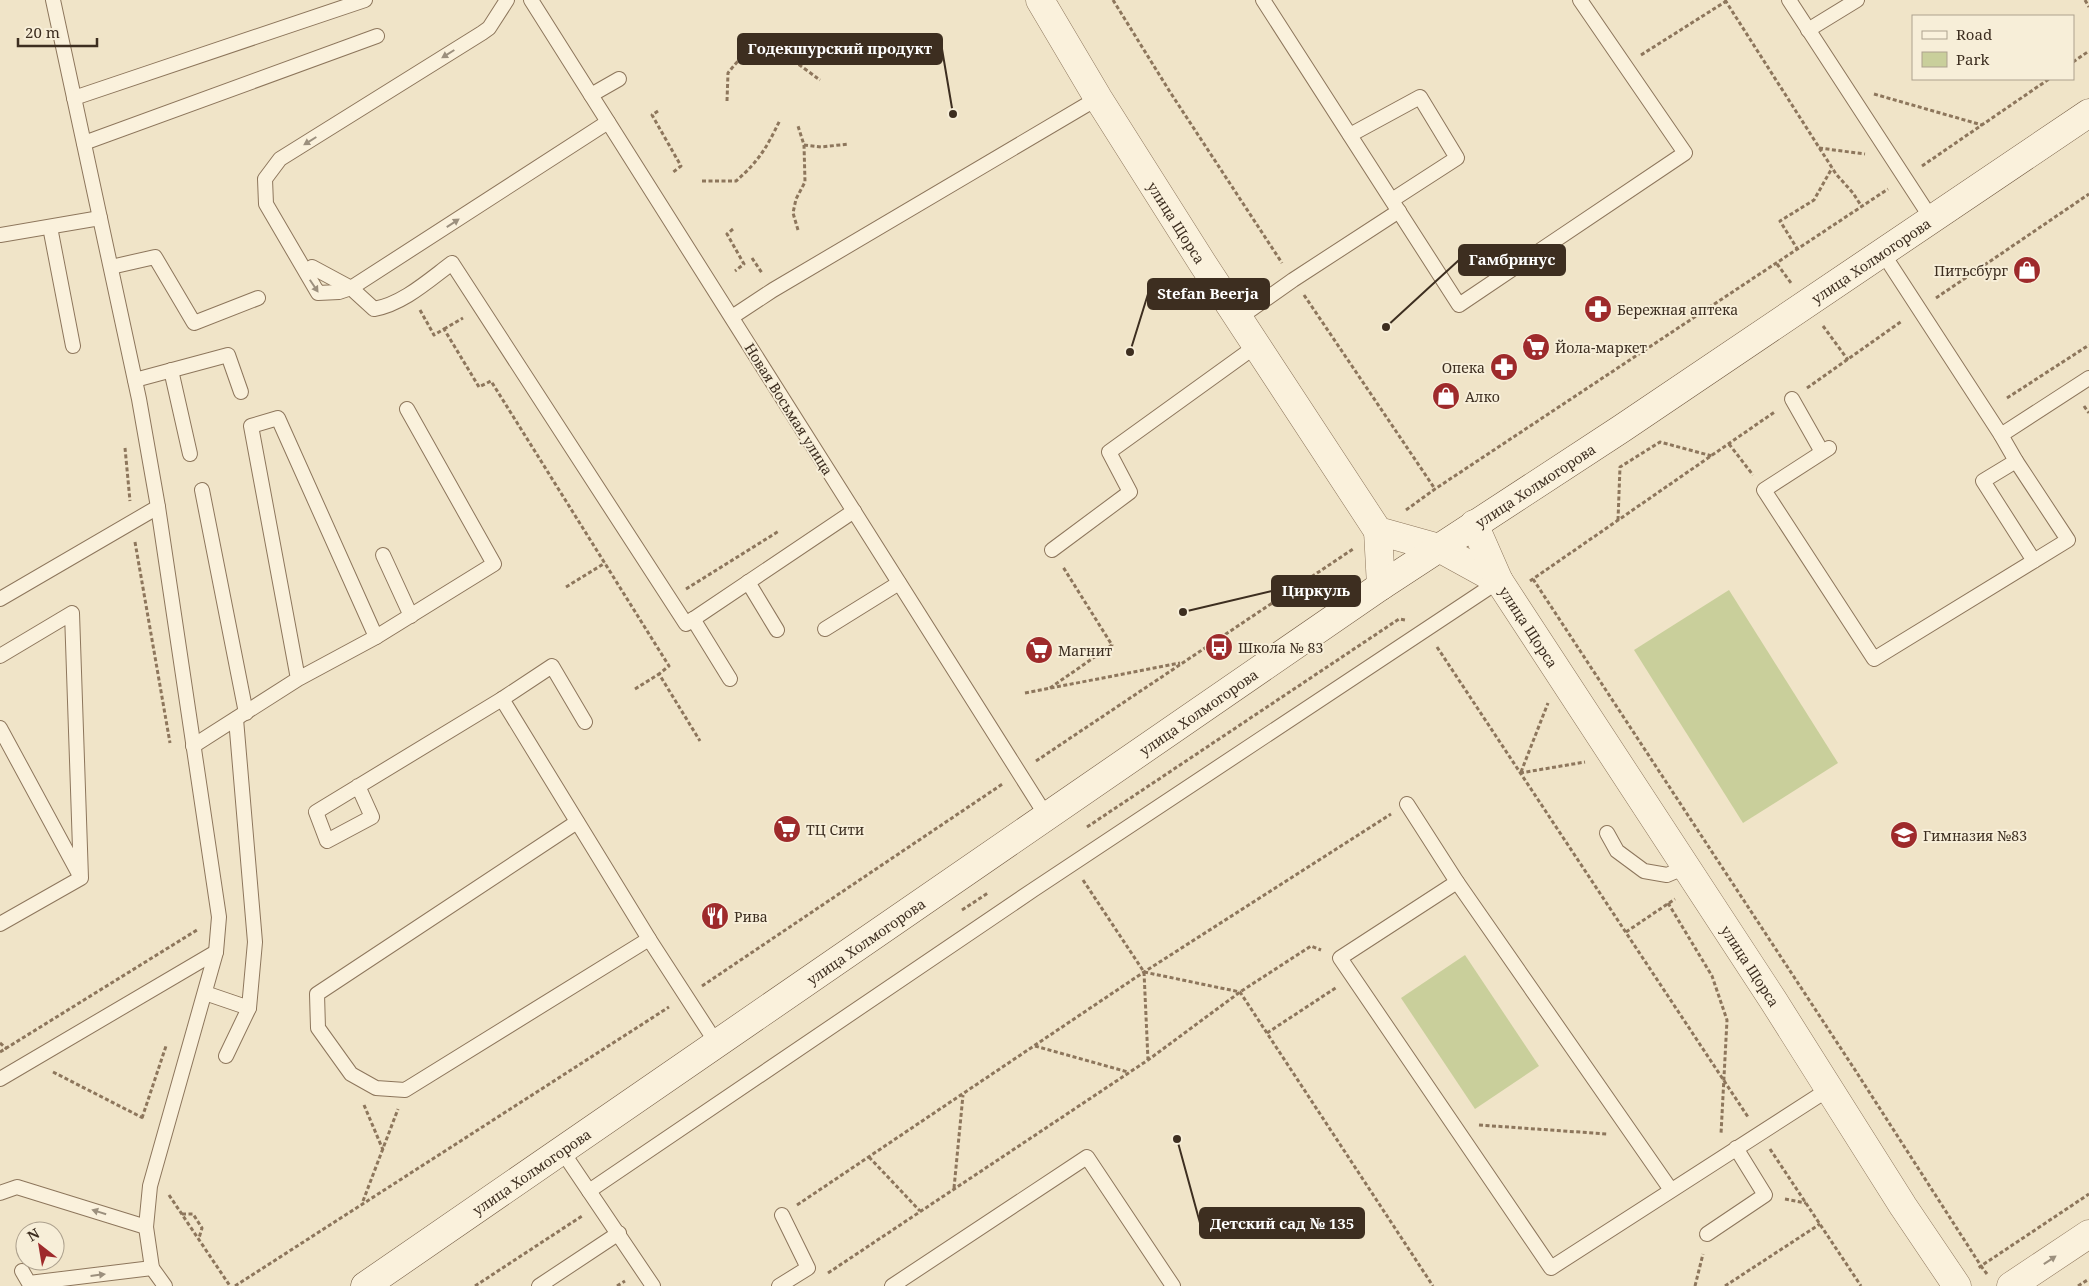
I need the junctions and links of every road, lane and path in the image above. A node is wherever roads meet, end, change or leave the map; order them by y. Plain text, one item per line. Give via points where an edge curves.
1 (53, 0) edge
2 (365, 0) edge
3 (508, 0) edge
4 (531, 0) edge
5 (1040, 0) edge
6 (1113, 0) edge
7 (1263, 0) edge
8 (1580, 0) edge
9 (1789, 0) edge
10 (1857, 0) edge
11 (2085, 0) edge
12 (1726, 1) edge
13 (2089, 7) edge
14 (1808, 30) junction
15 (377, 36) dead end
16 (2089, 51) edge
17 (2074, 61) edge
18 (1624, 66) junction
19 (619, 79) dead end
20 (820, 80) dead end
21 (2048, 80) edge
22 (1844, 86) junction
23 (591, 95) junction
24 (74, 98) junction
25 (1098, 98) junction
26 (727, 101) dead end
27 (658, 111) dead end
28 (2089, 113) edge
29 (780, 120) dead end
30 (608, 122) junction
31 (1982, 125) junction
32 (798, 126) dead end
33 (1350, 136) junction
34 (84, 143) junction
35 (849, 144) dead end
36 (804, 145) junction
37 (1819, 148) junction
38 (1891, 157) junction
39 (1832, 168) junction
40 (672, 173) dead end
41 (1905, 178) junction
42 (702, 181) dead end
43 (2089, 194) edge
44 (1396, 206) junction
45 (1862, 207) junction
46 (100, 218) junction
47 (1931, 218) junction
48 (50, 227) junction
49 (733, 229) dead end
50 (798, 230) dead end
51 (0, 235) edge
52 (1798, 250) junction
53 (1882, 252) junction
54 (111, 267) junction
55 (312, 267) dead end
56 (735, 271) dead end
57 (1293, 280) junction
58 (351, 288) junction
59 (409, 293) junction
60 (258, 298) dead end
61 (1919, 309) junction
62 (732, 317) junction
63 (1239, 318) junction
64 (2089, 345) edge
65 (73, 346) dead end
66 (1256, 346) junction
67 (171, 370) junction
68 (2089, 378) edge
69 (135, 380) junction
70 (241, 392) dead end
71 (2007, 398) dead end
72 (1792, 399) junction
73 (407, 409) dead end
74 (2001, 435) junction
75 (124, 439) dead end
76 (1729, 444) junction
77 (190, 454) dead end
78 (1712, 456) junction
79 (2016, 461) junction
80 (1435, 489) junction
81 (202, 490) dead end
82 (1764, 490) junction
83 (158, 507) junction
84 (854, 511) junction
85 (1618, 521) junction
86 (132, 523) junction
87 (1474, 524) junction
88 (779, 531) dead end
89 (1378, 531) junction
90 (1439, 548) junction
91 (1052, 550) joint
92 (383, 555) dead end
93 (2034, 561) junction
94 (605, 563) junction
95 (1498, 581) junction
96 (748, 582) junction
97 (899, 583) junction
98 (1381, 586) junction
99 (566, 588) dead end
100 (681, 592) dead end
101 (0, 599) edge
102 (411, 616) junction
103 (693, 619) junction
104 (1433, 625) junction
105 (825, 629) dead end
106 (777, 630) dead end
107 (376, 637) junction
108 (0, 656) edge
109 (1183, 663) junction
110 (659, 674) junction
111 (298, 679) junction
112 (730, 679) dead end
113 (1050, 688) junction
114 (635, 689) dead end
115 (1025, 693) dead end
116 (502, 699) junction
117 (241, 716) junction
118 (585, 722) dead end
119 (0, 728) edge
120 (700, 741) dead end
121 (170, 744) dead end
122 (193, 746) junction
123 (1019, 773) junction
124 (358, 786) dead end
125 (1407, 804) joint
126 (1047, 817) junction
127 (577, 822) junction
128 (1607, 833) dead end
129 (1067, 869) junction
130 (1692, 876) junction
131 (81, 878) junction
132 (1457, 882) junction
133 (1668, 903) junction
134 (2, 918) edge
135 (1626, 932) junction
136 (649, 940) junction
137 (216, 952) junction
138 (1340, 958) junction
139 (192, 966) junction
140 (1144, 972) junction
141 (1353, 976) junction
142 (1240, 992) junction
143 (205, 993) junction
144 (685, 997) junction
145 (248, 1008) junction
146 (1267, 1033) junction
147 (169, 1037) dead end
148 (0, 1043) edge
149 (717, 1044) junction
150 (1034, 1046) junction
151 (6, 1048) junction
152 (0, 1052) edge
153 (226, 1056) dead end
154 (1148, 1060) junction
155 (31, 1061) junction
156 (1128, 1072) junction
157 (351, 1074) junction
158 (0, 1079) edge
159 (1724, 1081) junction
160 (1829, 1089) junction
161 (405, 1090) junction
162 (963, 1094) junction
163 (142, 1118) junction
164 (1453, 1123) junction
165 (166, 1130) junction
166 (1759, 1133) junction
167 (1634, 1135) junction
168 (1721, 1136) dead end
169 (1736, 1148) junction
170 (383, 1151) junction
171 (562, 1151) junction
172 (869, 1157) junction
173 (954, 1188) junction
174 (1671, 1190) junction
175 (589, 1191) junction
176 (0, 1193) edge
177 (2089, 1194) edge
178 (363, 1202) junction
179 (920, 1211) junction
180 (182, 1214) dead end
181 (782, 1215) joint
182 (186, 1221) dead end
183 (1820, 1224) junction
184 (146, 1227) junction
185 (619, 1233) junction
186 (1707, 1234) joint
187 (2089, 1234) edge
188 (199, 1238) junction
189 (1981, 1266) junction
190 (152, 1268) junction
191 (808, 1268) junction
192 (2089, 1279) edge
193 (23, 1280) edge
194 (1956, 1285) edge
195 (165, 1286) edge
196 (230, 1286) edge
197 (235, 1286) edge
198 (365, 1286) edge
199 (539, 1286) edge
200 (653, 1286) edge
201 (779, 1286) edge
202 (892, 1286) edge
203 (1173, 1286) edge
204 (1433, 1286) edge
205 (1695, 1286) edge
206 (1725, 1286) edge
207 (1861, 1286) edge
208 (2011, 1286) edge
209 (2078, 1286) edge

1 - 24 lane
2 - 24 lane
3 -> 58 lane via 489,28 280,159 265,179 266,204 318,293
4 - 23 lane, Новая Восьмая улица
5 - 25 main road, улица Щорса
6 - 57 path
7 - 33 lane
8 - 18 lane
9 - 14 lane
10 - 14 lane
11 - 13 path
12 - 18 path
12 - 37 path
14 - 22 lane
15 - 34 lane
16 - 17 path
18 - 44 lane via 1685,153 1459,305
19 - 23 lane
20 - 26 path via 768,49 746,54 728,73
21 - 31 path
22 - 31 path
22 - 38 lane
23 - 30 lane, Новая Восьмая улица
24 - 34 lane
25 - 62 lane
25 - 63 main road, улица Щорса
27 - 40 path via 652,115 681,166
28 - 47 main road, улица Холмогорова
29 - 42 path via 766,148 736,181
58 -> 30 lane
30 - 62 lane, Новая Восьмая улица
31 - 41 path
32 - 36 path
33 - 44 lane
33 - 44 lane via 1420,97 1457,158
34 - 46 lane
35 - 36 path
36 - 50 path via 805,182 793,212
37 - 38 path
37 - 39 path
38 - 41 lane
39 - 45 path
39 - 52 path via 1814,200 1780,221
41 - 45 path
41 - 47 lane
43 - 61 path
44 - 57 lane
45 - 52 path
46 - 48 lane
46 - 54 lane
47 - 53 main road, улица Холмогорова
48 - 51 lane
48 - 65 lane
49 - 56 path via 727,234 744,264
52 - 80 path
53 - 61 lane
53 - 87 main road, улица Холмогорова
54 - 60 lane via 155,258 194,323
54 - 69 lane
55 - 58 lane
57 - 63 lane
57 - 80 path
58 - 59 lane via 374,309 386,307
59 - 94 path via 434,334 444,329 479,387 490,381
59 - 103 lane via 452,263 686,624
61 - 72 path
61 - 74 lane
62 - 84 lane, Новая Восьмая улица
63 - 66 main road, улица Щорса
64 - 71 path
66 - 89 main road, улица Щорса
66 - 91 lane via 1109,452 1130,492
67 - 69 lane
67 - 70 lane via 228,355
67 - 77 lane
68 - 74 lane
69 - 83 lane
72 - 76 path
72 - 82 lane via 1826,450
73 - 102 lane via 494,564
74 - 79 lane
75 - 86 path
76 - 78 path
76 - 82 path
78 - 85 path
78 - 85 path via 1660,442 1620,467
79 - 93 lane via 1983,480
79 - 93 lane via 2068,540
80 - 89 path
81 - 117 lane
82 - 93 lane via 1874,659
83 - 86 lane
83 - 122 lane
84 - 96 lane
84 - 97 lane, Новая Восьмая улица
85 - 189 path via 1533,579
86 - 101 lane
86 - 121 path
87 - 90 main road, улица Холмогорова
87 - 95 main road
88 - 100 path
89 - 90 main road, улица Щорса
89 - 98 main road
89 - 109 path
90 - 95 main road, улица Щорса
90 - 98 main road, улица Холмогорова
91 - 113 path via 1112,645
92 - 102 lane
94 - 99 path
94 - 110 path via 670,666
95 - 104 lane
95 - 130 main road, улица Щорса
96 - 103 lane
96 - 106 lane
97 - 105 lane
97 - 123 lane, Новая Восьмая улица
98 - 126 main road, улица Холмогорова
102 - 107 lane
103 - 112 lane
104 - 129 lane
104 - 135 path via 1436,645
107 - 111 lane
107 - 111 lane via 278,418 251,426
108 - 131 lane via 72,613
109 - 113 path
109 - 123 path
110 - 114 path
110 - 120 path
111 - 117 lane
113 - 115 path
116 - 118 lane via 552,666
116 - 124 lane
116 - 127 lane
117 - 122 lane
117 - 145 lane via 255,942
119 - 131 lane
122 - 137 lane via 219,917
123 - 126 lane, Новая Восьмая улица
123 - 144 path
125 - 132 lane
125 - 140 path
126 - 149 main road, улица Холмогорова
127 - 136 lane
127 - 157 lane via 317,994 318,1028
128 - 130 lane via 1617,851 1644,872
129 - 140 path via 1081,878
129 - 175 lane
130 - 133 path
130 - 160 main road, улица Щорса
131 - 134 lane
132 - 138 lane
132 - 167 lane
133 - 135 path
133 - 159 path via 1712,976 1727,1020
135 - 159 path
136 - 144 lane
136 - 161 lane
137 - 139 lane
137 - 143 lane
138 - 141 lane
138 - 142 path via 1311,946
139 - 151 path via 203,927
139 - 155 lane
140 - 142 path
140 - 150 path
140 - 154 path
141 - 146 path
141 - 164 lane
142 - 146 path
142 - 154 path
143 - 145 lane
143 - 165 lane
144 - 149 lane
144 - 178 path
145 - 153 lane
146 - 204 path
147 - 163 path
148 - 151 path
149 - 171 main road, улица Холмогорова
150 - 156 path
150 - 162 path
151 - 152 path
151 - 155 path
154 - 156 path
155 - 158 lane
155 - 163 path
156 - 173 path
157 - 161 lane via 376,1088
157 - 170 path
159 - 166 path
159 - 168 path
160 - 166 lane
160 - 194 main road, улица Щорса
161 - 170 path
162 - 172 path
162 - 173 path
163 - 165 path
164 - 167 path
164 - 174 lane via 1551,1268
165 - 184 lane via 150,1186
166 - 169 lane
166 - 183 path
167 - 174 lane
169 - 174 lane
169 - 186 lane via 1765,1195
170 - 178 path
171 - 175 lane
171 - 198 main road, улица Холмогорова
172 - 179 path
172 - 181 path
173 - 179 path
175 - 185 lane
184 -> 176 lane via 16,1187
177 - 189 path
178 - 197 path
179 - 191 path via 826,1274
180 - 188 path via 193,1214 202,1228
181 - 191 lane
182 - 188 path
183 - 206 path
183 - 207 path
184 - 190 lane
185 - 199 lane
185 - 200 lane
186 - 205 path
208 -> 187 main road
188 - 196 path
189 - 194 path
193 -> 190 lane
190 - 195 lane
191 - 201 lane
192 - 209 path
202 - 203 lane via 1087,1157

